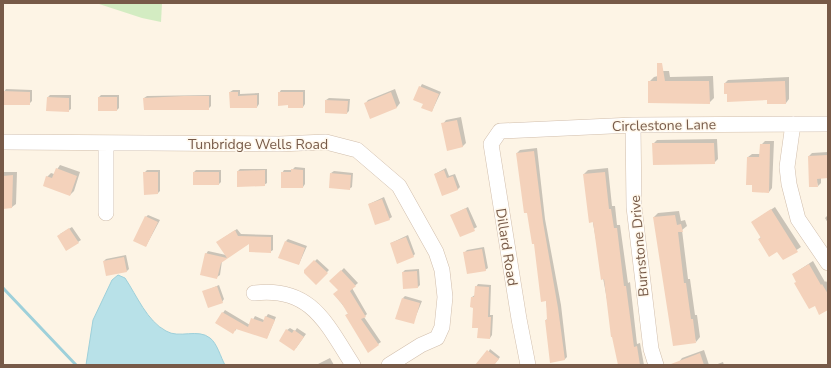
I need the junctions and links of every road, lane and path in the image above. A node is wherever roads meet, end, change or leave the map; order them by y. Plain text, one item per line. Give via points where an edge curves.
1 (792, 124) junction
2 (828, 124) edge
3 (633, 125) junction
4 (500, 131) joint
5 (3, 142) edge
6 (106, 143) junction
7 (106, 214) dead end
8 (828, 263) edge
9 (254, 293) dead end
10 (353, 365) edge
11 (389, 365) edge
12 (528, 365) edge
13 (656, 365) edge

1 - 2 street, Circlestone Lane
1 - 3 street, Circlestone Lane
1 - 8 street via 787,167 798,219
3 - 4 street, Circlestone Lane
3 - 13 street, Burnstone Drive via 634,207 650,342
4 - 12 street, Dillard Road via 491,144 518,319
5 - 6 street, Tunbridge Wells Road
6 - 7 street
6 - 11 street, Tunbridge Wells Road via 326,142 357,150 400,186 436,252 442,270 445,297 442,327 437,338
9 - 10 street via 271,291 290,294 311,307 323,320

